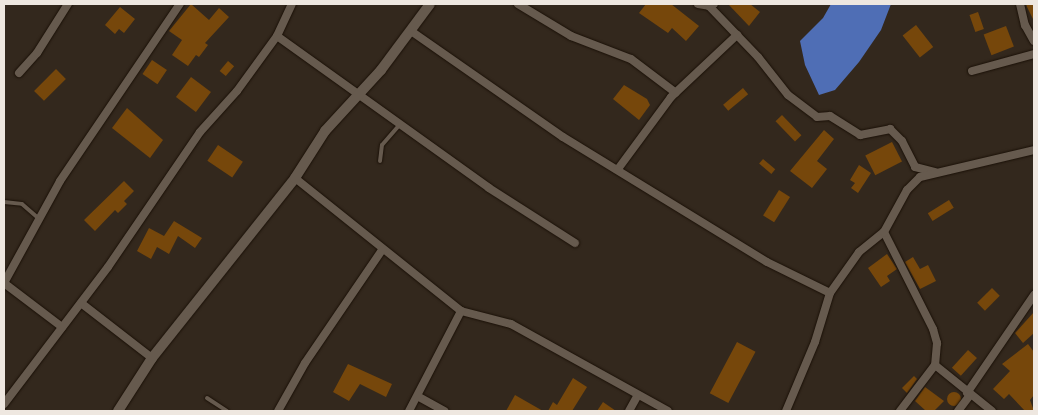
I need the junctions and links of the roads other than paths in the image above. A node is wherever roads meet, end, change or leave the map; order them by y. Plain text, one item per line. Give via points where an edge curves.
1 (68, 4) edge
2 (180, 4) edge
3 (292, 4) edge
4 (430, 4) edge
5 (518, 4) edge
6 (698, 4) edge
7 (1020, 4) edge
8 (711, 5) edge
9 (411, 31) junction
10 (277, 36) junction
11 (737, 36) junction
12 (1034, 41) edge
13 (1034, 54) edge
14 (972, 70) dead end
15 (19, 72) dead end
16 (360, 93) junction
17 (676, 93) junction
18 (400, 124) junction
19 (1034, 150) edge
20 (380, 161) dead end
21 (618, 169) junction
22 (936, 172) junction
23 (295, 178) junction
24 (4, 202) edge
25 (38, 218) junction
26 (884, 232) junction
27 (575, 243) dead end
28 (382, 250) junction
29 (4, 283) edge
30 (830, 293) junction
31 (1034, 295) edge
32 (81, 303) junction
33 (461, 311) junction
34 (62, 327) junction
35 (152, 358) junction
36 (935, 365) junction
37 (969, 394) junction
38 (638, 395) junction
39 (419, 397) junction
40 (207, 398) dead end
41 (4, 404) edge
42 (118, 411) edge
43 (228, 411) edge
44 (278, 411) edge
45 (409, 411) edge
46 (444, 411) edge
47 (629, 411) edge
48 (668, 411) edge
49 (786, 411) edge
50 (900, 411) edge
51 (958, 411) edge
52 (992, 411) edge

1 - 15 street via 37,53
2 - 25 street
3 - 10 street
4 - 9 street
5 - 17 street via 572,36 631,59
6 - 8 street
7 - 12 street via 1025,25
8 - 11 street
9 - 16 street
9 - 21 street via 563,137
10 - 16 street
10 - 32 street via 237,91 200,132
11 - 17 street
11 - 22 street via 788,95 817,117 830,116 860,135 890,129 902,140 916,167
13 - 14 street
16 - 18 street
16 - 23 street via 325,131
17 - 21 street
18 - 20 lane via 382,145
18 - 27 street via 489,188
19 - 22 street via 984,164
21 - 30 street via 767,262
22 - 26 street via 920,178 907,190
23 - 28 street
23 - 35 street
24 - 25 lane via 22,204
25 - 29 street
26 - 30 street via 859,252
26 - 36 street via 933,329 938,353
28 - 33 street
28 - 44 street via 305,363
29 - 34 street
30 - 49 street via 815,342
31 - 37 street
32 - 34 street
32 - 35 street
33 - 38 street via 511,324
33 - 39 street
34 - 41 street
35 - 42 street
36 - 37 street
36 - 50 street
37 - 51 street
37 - 52 street
38 - 47 street
38 - 48 street
39 - 45 street
39 - 46 street
40 - 43 lane

